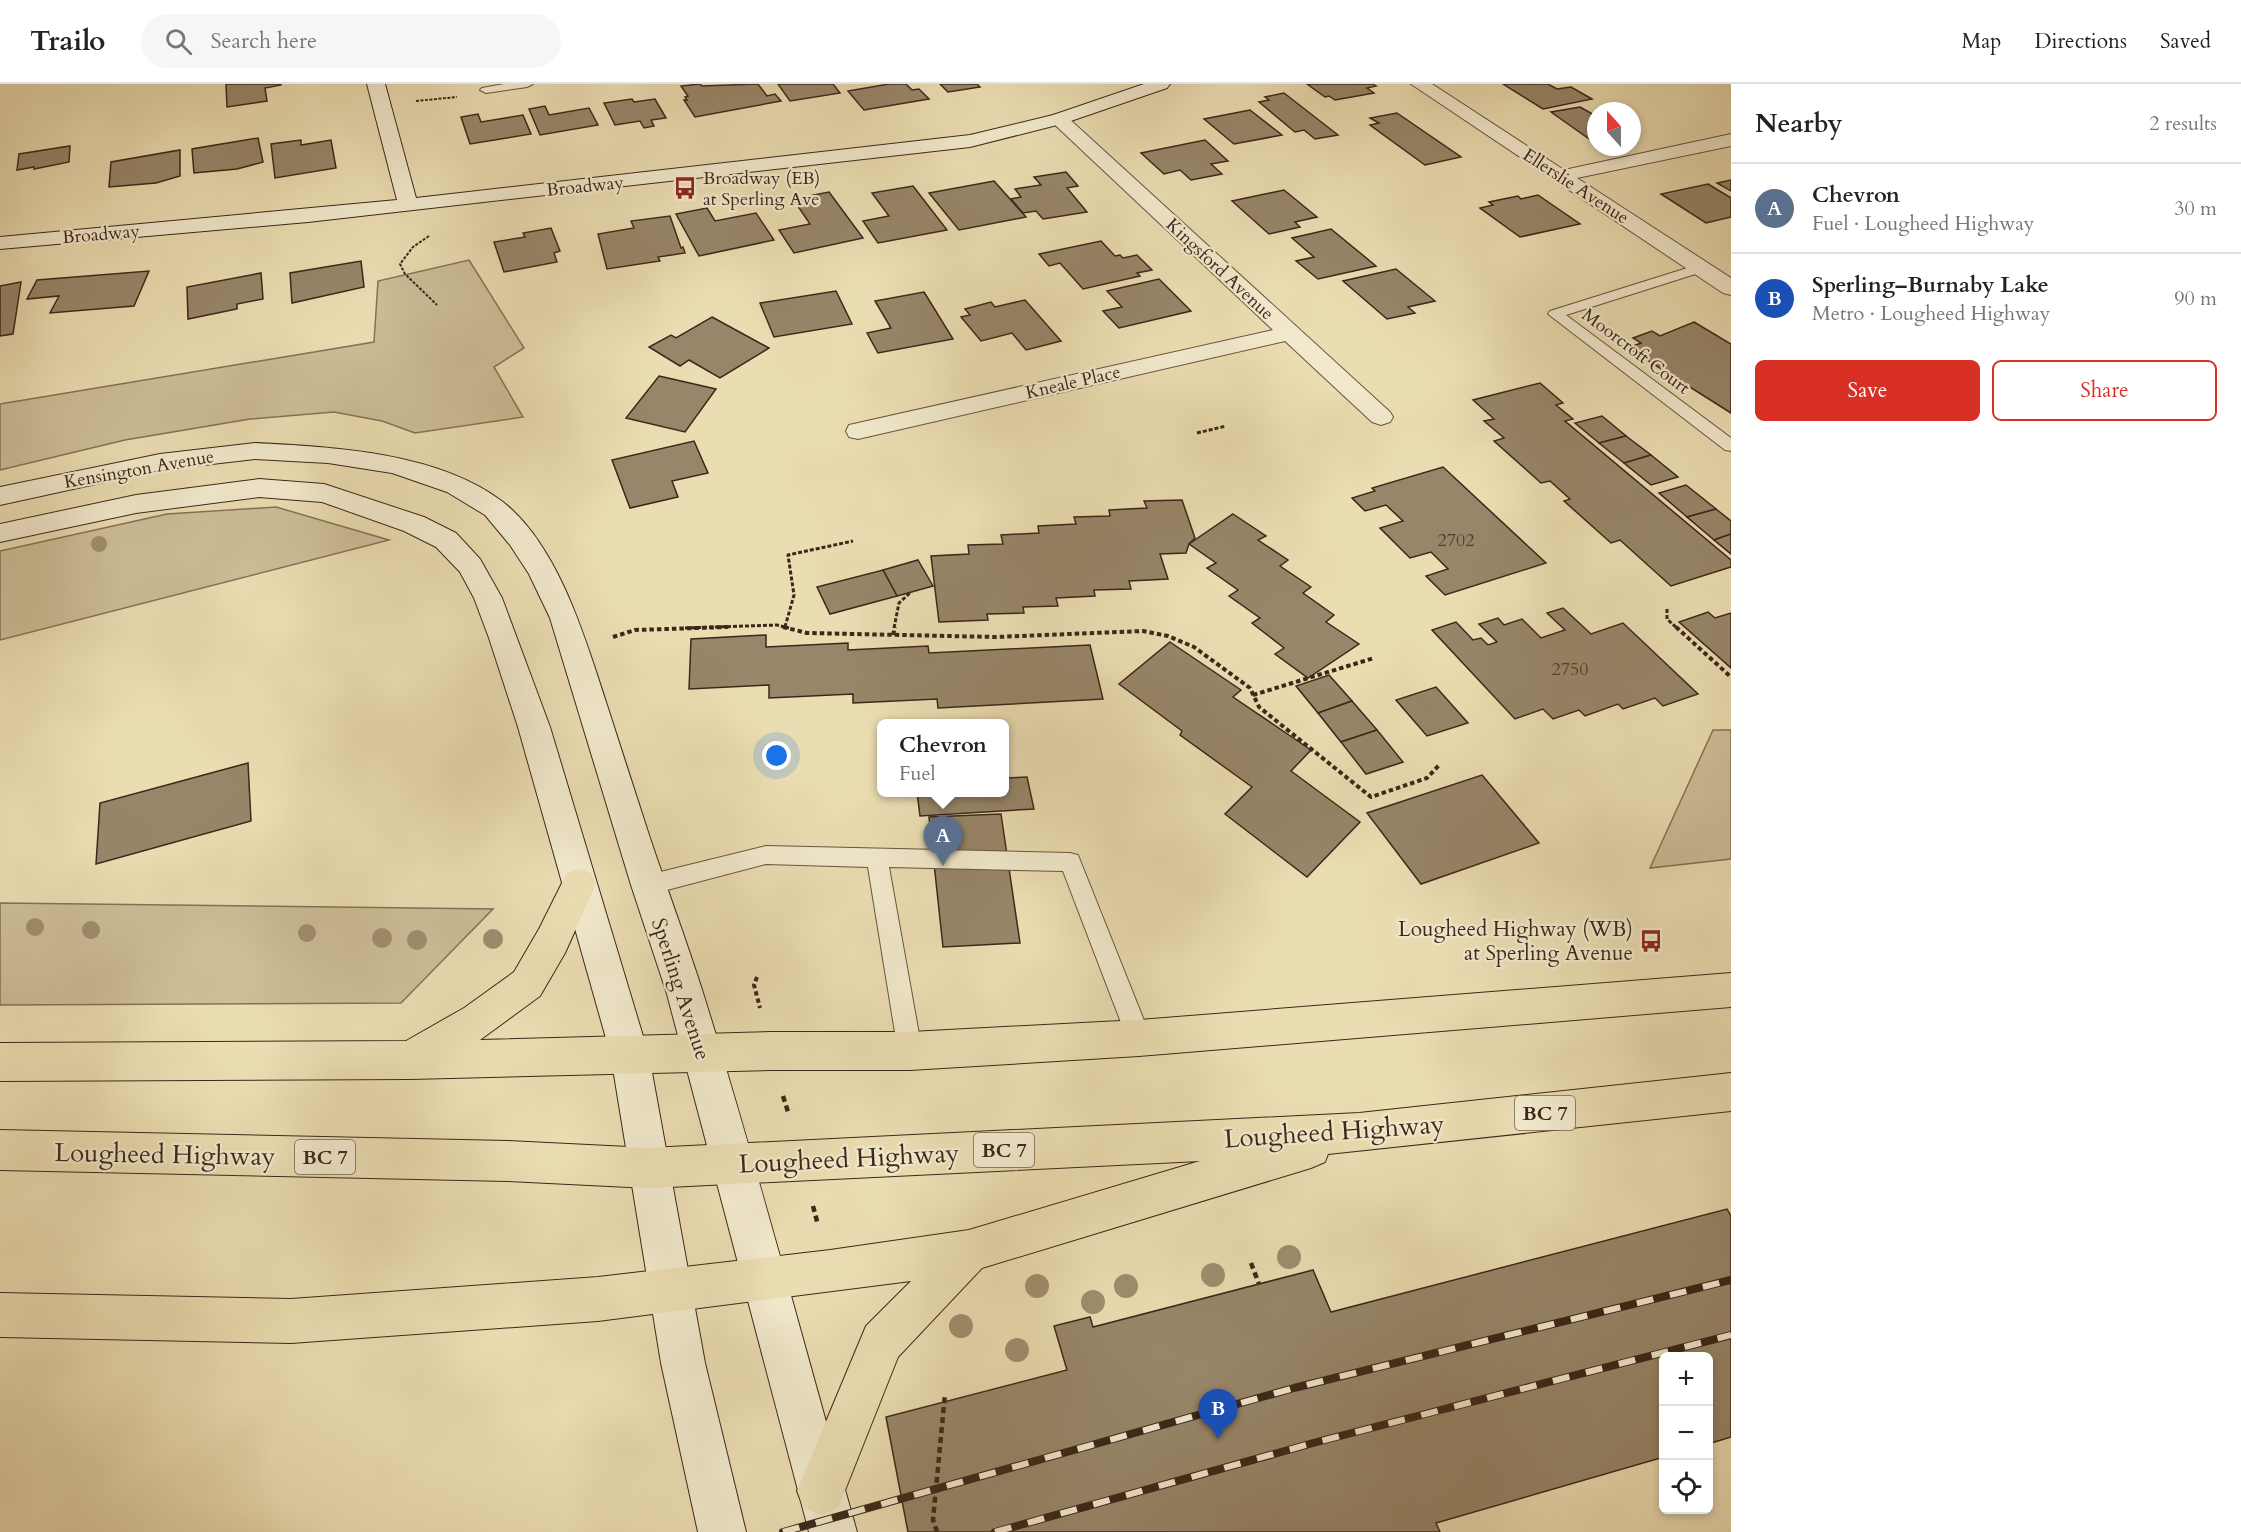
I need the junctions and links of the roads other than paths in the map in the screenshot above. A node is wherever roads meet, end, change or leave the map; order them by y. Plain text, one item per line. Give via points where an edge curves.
1 (376, 84) edge
2 (527, 84) edge
3 (1161, 84) edge
4 (1420, 84) edge
5 (486, 90) dead end
6 (1059, 119) junction
7 (1731, 140) edge
8 (1561, 176) junction
9 (408, 205) junction
10 (0, 243) edge
11 (1700, 268) junction
12 (1731, 288) edge
13 (1289, 333) junction
14 (1381, 417) dead end
15 (858, 431) dead end
16 (1731, 446) edge
17 (456, 486) joint
18 (0, 496) edge
19 (0, 533) edge
20 (877, 858) junction
21 (579, 884) junction
22 (648, 885) junction
23 (1731, 990) edge
24 (1139, 1038) junction
25 (910, 1051) junction
26 (703, 1054) junction
27 (630, 1056) junction
28 (411, 1060) junction
29 (0, 1062) edge
30 (1731, 1092) edge
31 (1359, 1133) junction
32 (0, 1150) edge
33 (733, 1164) junction
34 (650, 1168) junction
35 (969, 1251) junction
36 (764, 1279) junction
37 (668, 1289) junction
38 (0, 1315) edge
39 (827, 1512) edge
40 (722, 1532) edge

1 - 9 street
2 - 5 lane
3 - 6 street, Broadway
4 - 8 street, Ellerslie Avenue
6 - 9 street, Broadway via 970,141
6 - 13 street, Kingsford Avenue
7 - 8 street
8 - 11 street, Ellerslie Avenue
9 - 10 street, Broadway
11 - 12 street, Ellerslie Avenue
11 - 16 lane, Moorcroft Court via 1555,314
13 - 14 street, Kingsford Avenue
13 - 15 street, Kneale Place
17 - 18 street, Kensington Avenue via 396,465 328,455 255,451 160,462
17 - 22 street, Sperling Avenue via 494,509 520,538 542,572 564,618
19 - 21 street, Kensington Avenue via 136,504 259,488 324,492 414,524 446,540 470,566 488,598 537,736
20 - 22 lane via 766,855
20 - 24 lane via 1070,862
20 - 25 lane
21 - 27 street
21 - 28 main road via 527,984 477,1021
22 - 26 street, Sperling Avenue
23 - 24 main road
24 - 25 main road
25 - 26 main road
26 - 27 main road
26 - 33 street, Sperling Avenue
27 - 28 main road
27 - 34 street
28 - 29 main road
30 - 31 main road, Lougheed Highway / BC 7
31 - 33 main road, Lougheed Highway / BC 7
31 - 35 main road
32 - 34 main road, Lougheed Highway / BC 7 via 508,1161
33 - 34 main road, Lougheed Highway / BC 7
33 - 36 street, Sperling Avenue
34 - 37 street
35 - 36 main road
35 - 39 main road via 882,1342
36 - 37 main road
36 - 39 street, Sperling Avenue
37 - 38 main road via 598,1299 291,1321
37 - 40 street

